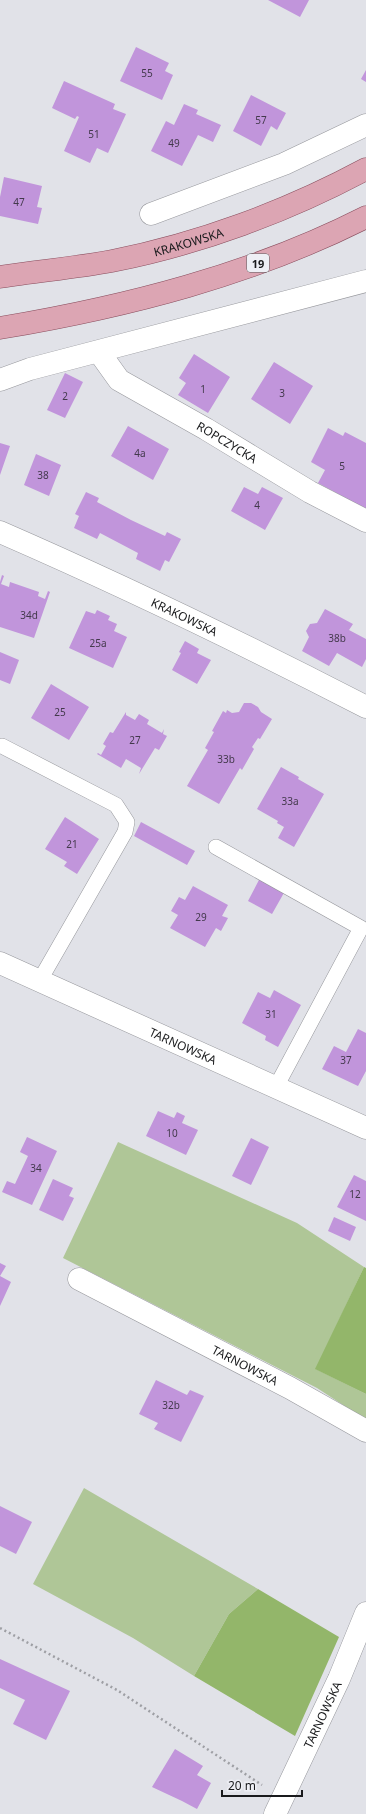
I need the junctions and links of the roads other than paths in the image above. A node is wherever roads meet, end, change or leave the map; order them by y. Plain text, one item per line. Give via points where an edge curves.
1 (366, 125) edge
2 (366, 169) edge
3 (151, 214) dead end
4 (366, 217) edge
5 (0, 277) edge
6 (366, 281) edge
7 (0, 328) edge
8 (99, 352) junction
9 (0, 380) edge
10 (366, 521) edge
11 (0, 532) edge
12 (366, 707) edge
13 (2, 746) dead end
14 (216, 847) dead end
15 (0, 963) edge
16 (40, 980) junction
17 (276, 1087) junction
18 (366, 1128) edge
19 (80, 1279) dead end
20 (366, 1431) edge
21 (366, 1613) edge
22 (279, 1806) edge

1 - 3 street via 284,164
2 - 5 main road, KRAKOWSKA via 267,215 188,241 112,261
4 - 7 main road, 19 via 335,232 228,274 146,298
6 - 8 street
8 - 9 street
8 - 10 street, ROPCZYCKA via 119,380 206,428 310,492
11 - 12 street, KRAKOWSKA via 240,642
13 - 16 lane via 116,805 128,822 125,832
14 - 17 lane via 361,928
15 - 16 street, TARNOWSKA
16 - 17 street, TARNOWSKA
17 - 18 street, TARNOWSKA
19 - 20 street, TARNOWSKA via 290,1388
21 - 22 street, TARNOWSKA via 339,1679

